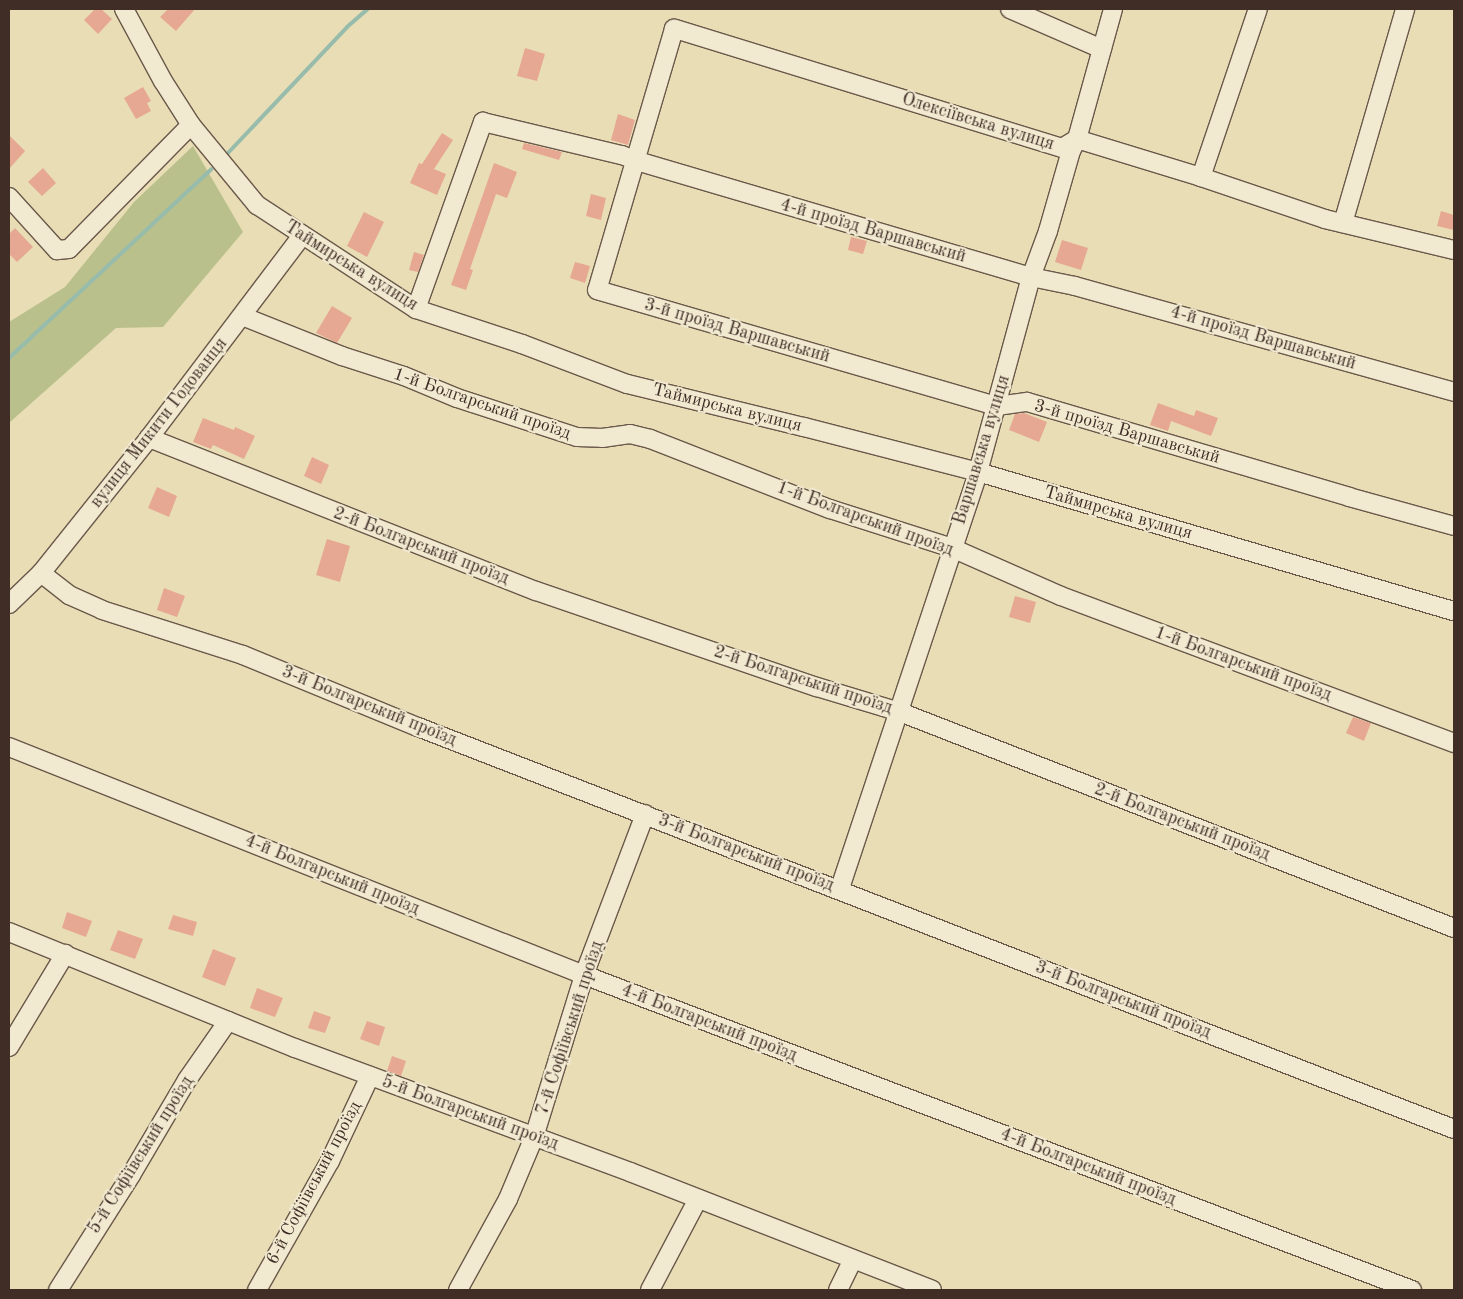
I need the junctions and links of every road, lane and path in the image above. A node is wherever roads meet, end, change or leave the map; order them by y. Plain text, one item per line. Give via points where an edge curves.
1 (124, 9) edge
2 (1010, 9) edge
3 (1113, 9) edge
4 (1258, 9) edge
5 (1405, 9) edge
6 (1102, 49) junction
7 (191, 125) junction
8 (1077, 139) junction
9 (637, 161) junction
10 (1201, 177) junction
11 (9, 197) edge
12 (1343, 223) junction
13 (302, 236) junction
14 (1454, 250) edge
15 (1031, 278) junction
16 (416, 309) junction
17 (242, 316) junction
18 (1454, 392) edge
19 (996, 406) junction
20 (149, 438) junction
21 (978, 472) junction
22 (1454, 526) edge
23 (952, 548) junction
24 (41, 573) junction
25 (9, 604) edge
26 (1454, 611) edge
27 (900, 712) junction
28 (1454, 743) edge
29 (9, 747) edge
30 (646, 814) junction
31 (840, 888) junction
32 (1454, 928) edge
33 (9, 932) edge
34 (65, 954) junction
35 (584, 975) junction
36 (228, 1021) junction
37 (9, 1048) edge
38 (370, 1076) junction
39 (1454, 1129) edge
40 (534, 1137) junction
41 (698, 1199) junction
42 (853, 1259) junction
43 (58, 1290) edge
44 (257, 1290) edge
45 (458, 1290) edge
46 (650, 1290) edge
47 (838, 1290) edge
48 (932, 1290) edge
49 (1412, 1290) edge

1 - 7 street, Таймирська вулиця
2 - 6 street
3 - 6 street, Варшавська вулиця
4 - 10 street
5 - 12 street
6 - 8 street, Варшавська вулиця
7 - 11 street via 69,249 57,250
7 - 13 street, Таймирська вулиця via 257,205
8 - 9 street, Олексіївська вулиця via 1062,148 674,29
8 - 10 street, Олексіївська вулиця
8 - 15 street, Варшавська вулиця
9 - 15 street, 4-й проїзд Варшавський
9 - 16 street, 4-й проїзд Варшавський via 483,122
9 - 19 street, 3-й проїзд Варшавський via 597,290
10 - 12 street, Олексіївська вулиця
12 - 14 street, Олексіївська вулиця
13 - 16 street, Таймирська вулиця
13 - 17 street, вулиця Микити Годованця
15 - 18 street, 4-й проїзд Варшавський via 1075,286
15 - 19 street, Варшавська вулиця
16 - 21 street, Таймирська вулиця via 522,344 627,384
17 - 20 street, вулиця Микити Годованця
17 - 23 street, 1-й Болгарський проїзд via 457,398 577,438 630,434 650,439 830,509
19 - 21 street, Варшавська вулиця
19 - 22 street, 3-й проїзд Варшавський via 1027,402
20 - 24 street, вулиця Микити Годованця
20 - 27 street, 2-й Болгарський проїзд via 536,591
21 - 23 street, Варшавська вулиця
21 - 26 street, Таймирська вулиця
23 - 27 street, Варшавська вулиця
23 - 28 street, 1-й Болгарський проїзд via 1061,596
24 - 25 street, вулиця Микити Годованця
24 - 30 street, 3-й Болгарський проїзд via 69,594 102,610 243,655 418,727
27 - 31 street, Варшавська вулиця
27 - 32 street, 2-й Болгарський проїзд
29 - 35 street, 4-й Болгарський проїзд
30 - 31 street, 3-й Болгарський проїзд
30 - 35 street, 7-й Софіївський проїзд
31 - 39 street, 3-й Болгарський проїзд
33 - 34 street, 5-й Болгарський проїзд
34 - 36 street, 5-й Болгарський проїзд
34 - 37 street
35 - 40 street, 7-й Софіївський проїзд
35 - 49 street, 4-й Болгарський проїзд
36 - 38 street, 5-й Болгарський проїзд
36 - 43 street, 5-й Софіївський проїзд via 187,1080
38 - 40 street, 5-й Болгарський проїзд
38 - 44 street, 6-й Софіївський проїзд via 330,1160
40 - 41 street, 5-й Болгарський проїзд
40 - 45 street, 7-й Софіївський проїзд via 508,1199
41 - 42 street, 5-й Болгарський проїзд
41 - 46 street
42 - 47 street
42 - 48 street, 5-й Болгарський проїзд

